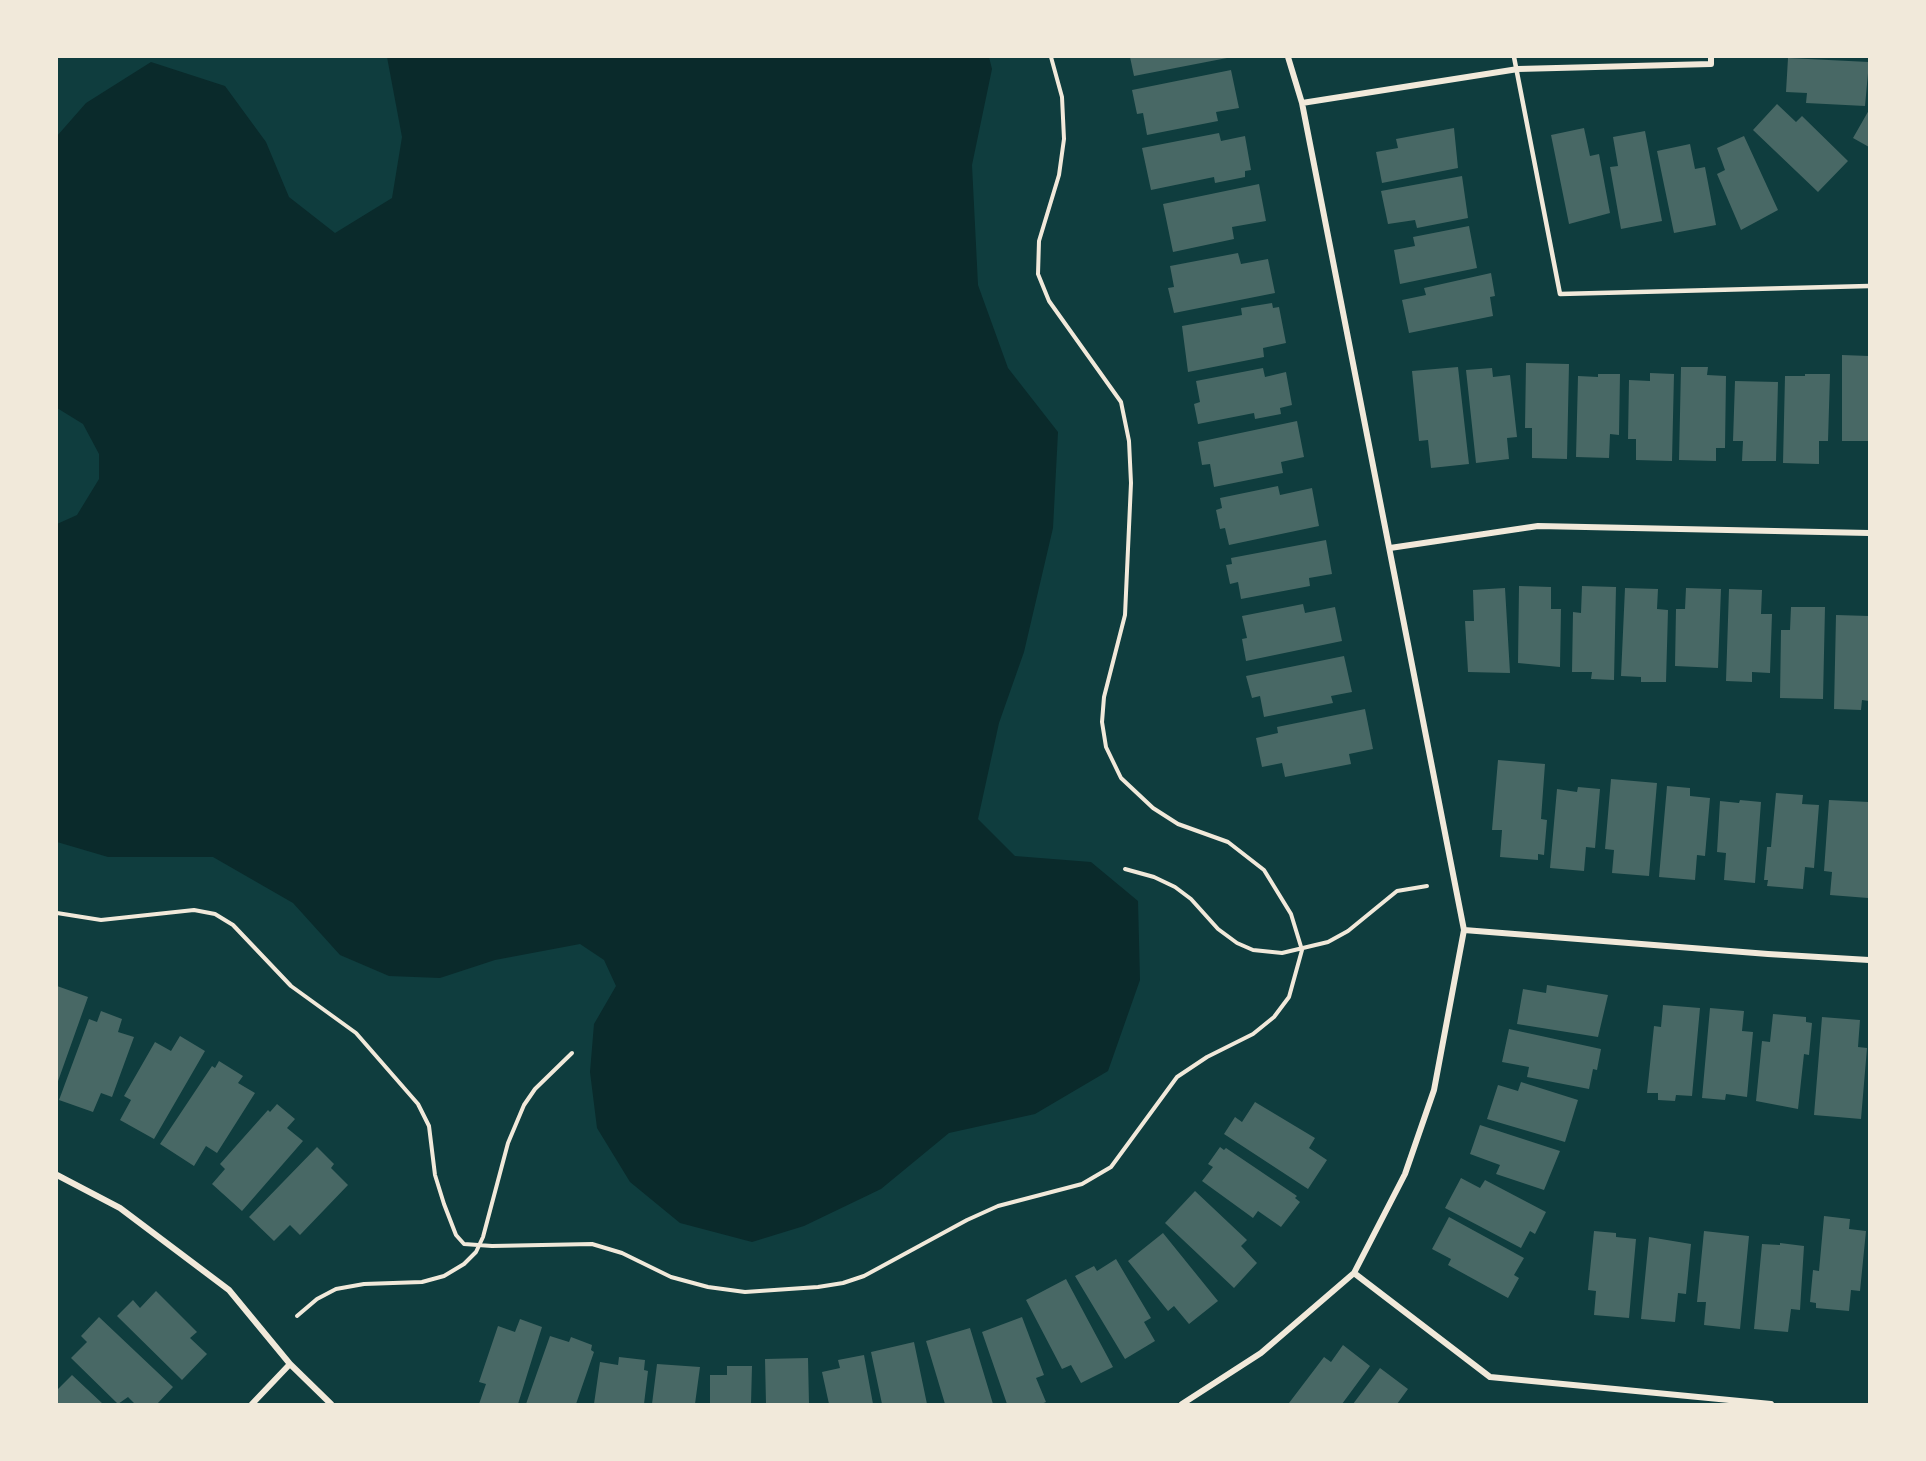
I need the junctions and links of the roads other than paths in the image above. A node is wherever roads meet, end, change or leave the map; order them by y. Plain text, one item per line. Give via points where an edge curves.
1 (1288, 57) edge
2 (1514, 57) edge
3 (1711, 57) edge
4 (1518, 69) junction
5 (1302, 103) junction
6 (1869, 286) edge
7 (1869, 533) edge
8 (1390, 548) junction
9 (1464, 930) junction
10 (1869, 960) edge
11 (57, 1175) edge
12 (1354, 1273) junction
13 (290, 1364) junction
14 (328, 1403) edge
15 (252, 1404) edge
16 (1182, 1404) edge
17 (1771, 1404) edge

1 - 5 street
2 - 4 lane
3 - 4 street via 1711,64
4 - 5 street
4 - 6 lane via 1560,294
5 - 8 street
7 - 8 street via 1538,526
8 - 9 street
9 - 10 street
9 - 12 street via 1434,1090 1405,1174
11 - 13 street via 120,1208 228,1290
12 - 16 street via 1261,1353
12 - 17 street via 1490,1377
13 - 14 street
13 - 15 street

